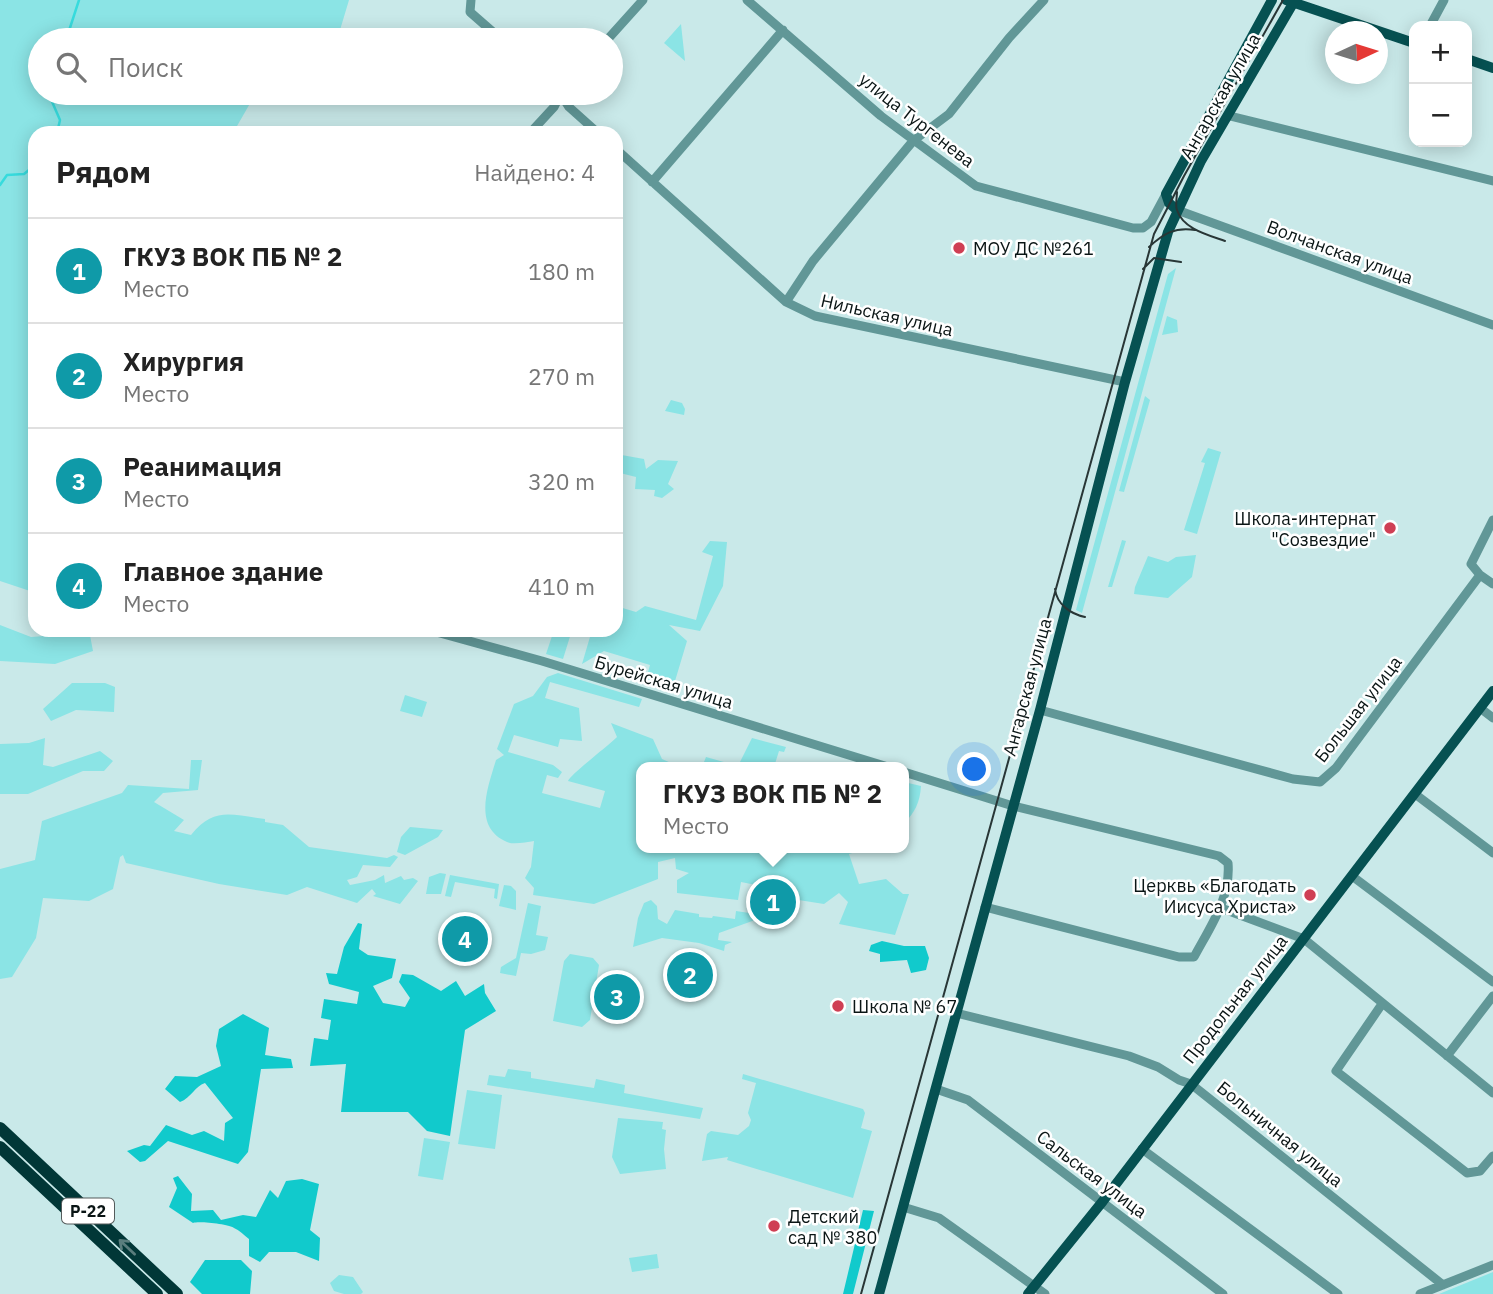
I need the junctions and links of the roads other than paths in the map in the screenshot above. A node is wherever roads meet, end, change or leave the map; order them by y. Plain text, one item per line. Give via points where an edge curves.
1 (471, 0) edge
2 (643, 0) edge
3 (747, 0) edge
4 (1044, 0) edge
5 (1272, 0) edge
6 (1444, 0) edge
7 (1292, 1) edge
8 (1433, 21) edge
9 (488, 28) edge
10 (618, 28) edge
11 (783, 30) junction
12 (1409, 41) edge
13 (1472, 61) edge
14 (1493, 68) edge
15 (555, 105) edge
16 (568, 105) edge
17 (1230, 116) junction
18 (536, 126) edge
19 (590, 126) edge
20 (913, 141) junction
21 (623, 155) edge
22 (1493, 181) edge
23 (652, 182) junction
24 (1168, 202) junction
25 (786, 302) junction
26 (1492, 323) edge
27 (1125, 382) junction
28 (1493, 520) edge
29 (1480, 575) junction
30 (1493, 584) edge
31 (455, 637) edge
32 (1493, 691) edge
33 (1480, 708) junction
34 (1040, 710) junction
35 (1493, 718) edge
36 (872, 762) edge
37 (909, 774) edge
38 (1415, 794) junction
39 (1013, 806) junction
40 (1493, 853) edge
41 (1352, 876) junction
42 (985, 907) junction
43 (1221, 908) junction
44 (1304, 939) junction
45 (1493, 982) edge
46 (1493, 996) edge
47 (1382, 1004) junction
48 (957, 1013) junction
49 (1447, 1056) junction
50 (1191, 1084) junction
51 (936, 1089) junction
52 (1493, 1093) edge
53 (0, 1128) edge
54 (0, 1147) edge
55 (1142, 1149) junction
56 (1493, 1156) edge
57 (1103, 1201) junction
58 (903, 1207) junction
59 (1493, 1265) edge
60 (1443, 1285) junction
61 (1032, 1290) edge
62 (157, 1294) edge
63 (177, 1294) edge
64 (879, 1294) edge
65 (1045, 1294) edge
66 (1223, 1294) edge
67 (1338, 1294) edge
68 (1420, 1294) edge

1 - 9 street via 470,12
2 - 10 street
3 - 11 street, улица Тургенева
4 - 20 street via 949,114
5 - 24 main road, Ангарская улица
6 - 8 street
7 - 12 main road
7 - 17 main road, Ангарская улица
11 - 20 street, улица Тургенева
11 - 23 street
13 - 14 main road
15 - 18 street
16 - 19 street
17 - 22 street
17 - 24 main road, Ангарская улица
20 - 24 street, улица Тургенева via 976,186 1133,228 1143,228
20 - 25 street via 813,261
21 - 23 street, Нильская улица
23 - 25 street, Нильская улица
24 - 26 street, Волчанская улица
24 - 27 main road, Ангарская улица
25 - 27 street, Нильская улица via 815,316
27 - 34 main road, Ангарская улица
28 - 29 street via 1471,564
29 - 30 street
29 - 34 street, Большая улица via 1336,768 1320,782 1293,779
31 - 36 street, Бурейская улица
32 - 33 main road, Продольная улица
33 - 35 street
33 - 38 main road, Продольная улица
34 - 39 main road, Ангарская улица
37 - 39 street
38 - 40 street
38 - 41 main road, Продольная улица
39 - 42 main road, Ангарская улица
39 - 43 street via 1219,856 1228,863 1229,874
41 - 44 main road, Продольная улица
41 - 45 street
42 - 43 street via 1179,957 1194,957
42 - 48 main road, Ангарская улица
43 - 44 street
44 - 47 street
44 - 50 main road, Продольная улица
46 - 49 street
47 - 49 street
47 - 56 street via 1336,1071 1467,1173 1480,1171
48 - 50 street, Больничная улица via 1129,1056
48 - 51 main road, Ангарская улица
49 - 52 street
50 - 55 main road, Продольная улица
50 - 60 street, Больничная улица
51 - 57 street, Сальская улица via 968,1100
51 - 58 main road, Ангарская улица
63 -> 53 highway, Р-22
54 - 62 highway, Р-22
55 - 57 main road, Продольная улица
55 - 67 street
57 - 61 main road, Продольная улица
57 - 66 street, Сальская улица
58 - 61 street via 939,1218
58 - 64 main road, Ангарская улица
59 - 60 street
60 - 68 street
61 - 65 street

